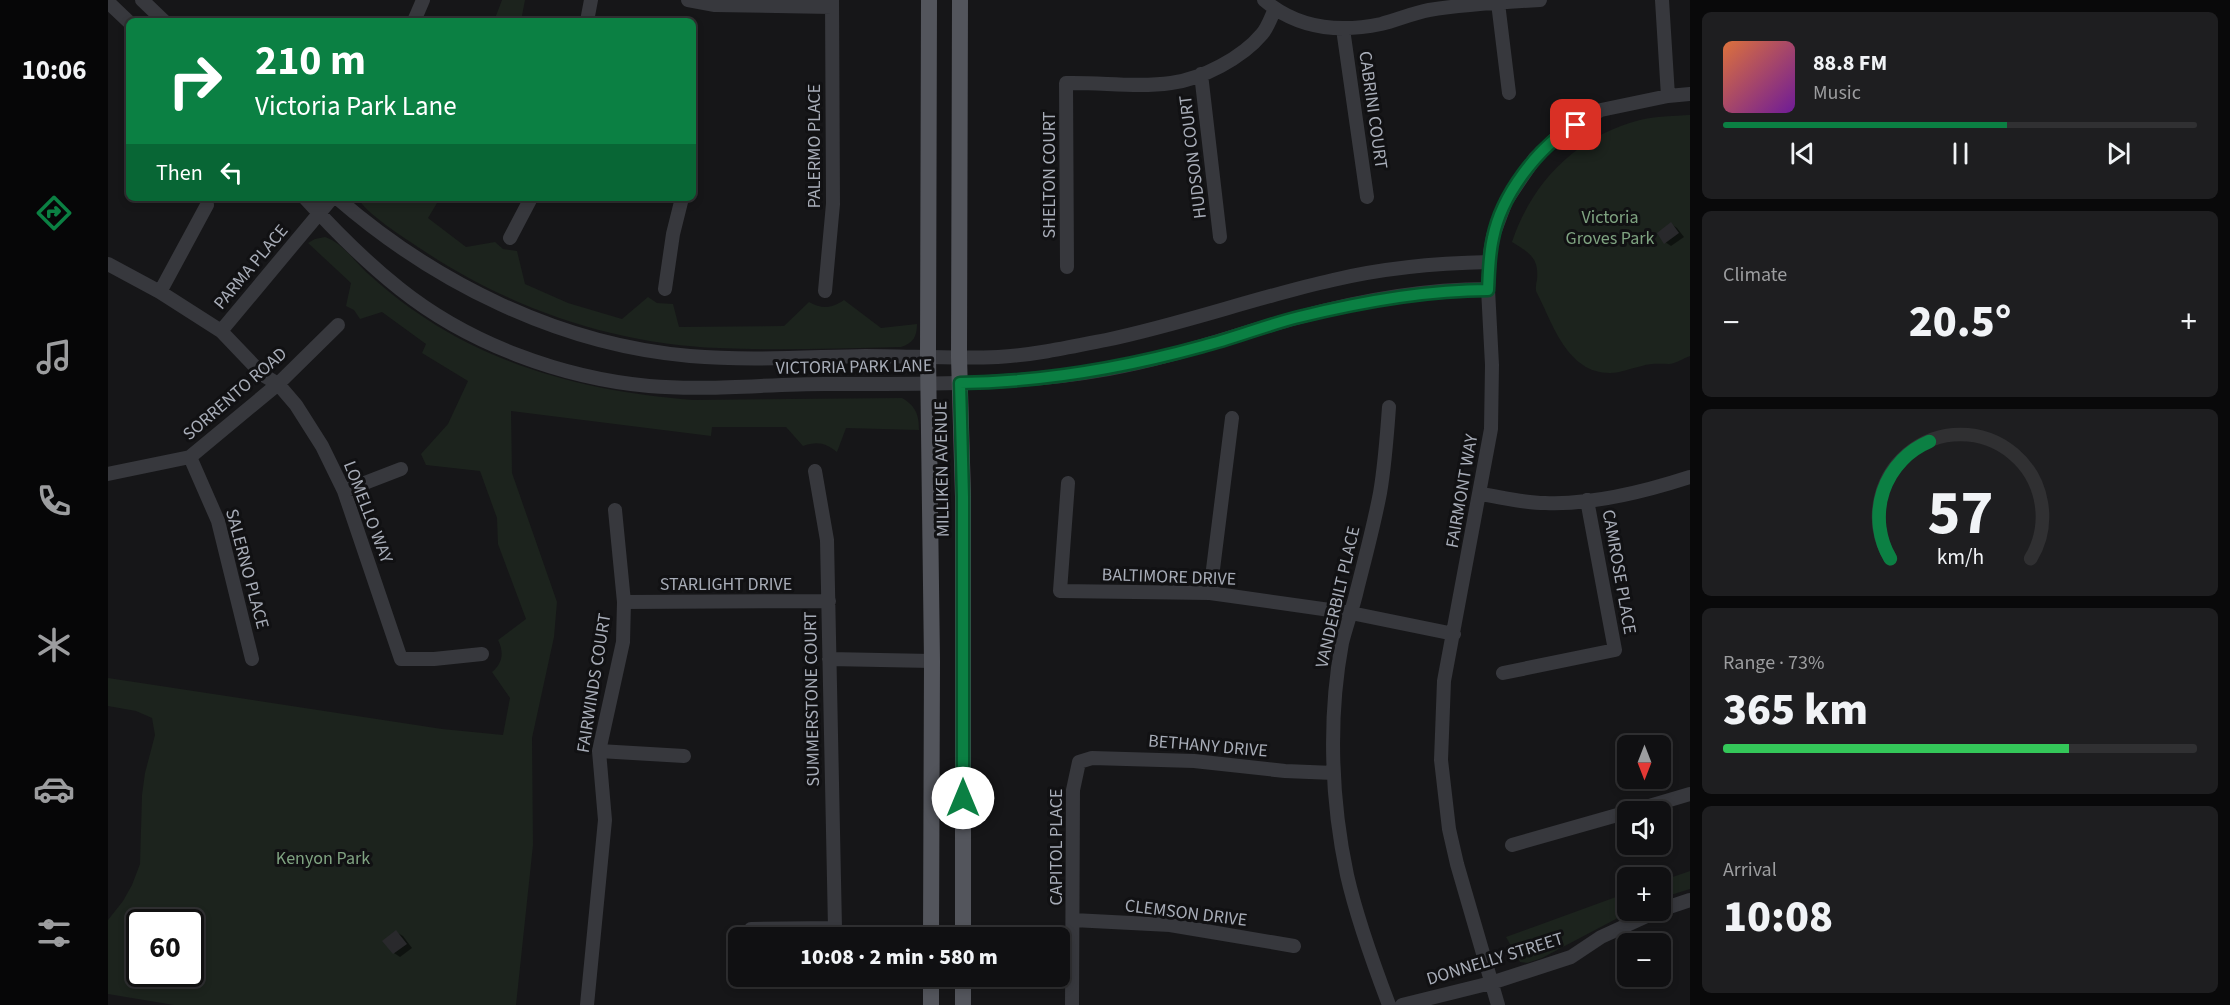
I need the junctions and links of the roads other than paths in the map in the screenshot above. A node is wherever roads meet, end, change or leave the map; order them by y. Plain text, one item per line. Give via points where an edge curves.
1 (142, 0) edge
2 (423, 0) edge
3 (591, 0) edge
4 (688, 0) edge
5 (929, 0) edge
6 (960, 0) edge
7 (1264, 0) edge
8 (1539, 0) edge
9 (1662, 0) edge
10 (111, 2) edge
11 (832, 3) edge
12 (1498, 3) junction
13 (1275, 9) junction
14 (162, 18) edge
15 (415, 18) edge
16 (588, 18) edge
17 (126, 19) edge
18 (1343, 29) junction
19 (1201, 74) junction
20 (1509, 93) dead end
21 (1690, 94) edge
22 (1668, 96) junction
23 (1367, 197) dead end
24 (307, 201) edge
25 (330, 201) edge
26 (341, 201) edge
27 (529, 201) edge
28 (681, 201) edge
29 (207, 205) dead end
30 (319, 214) junction
31 (1220, 237) dead end
32 (510, 238) dead end
33 (1490, 262) junction
34 (108, 264) edge
35 (1067, 267) dead end
36 (665, 289) dead end
37 (1488, 290) junction
38 (825, 291) dead end
39 (160, 292) junction
40 (338, 325) dead end
41 (221, 331) junction
42 (928, 356) junction
43 (959, 357) junction
44 (960, 383) junction
45 (278, 384) junction
46 (928, 384) junction
47 (1389, 406) dead end
48 (1232, 418) dead end
49 (190, 457) junction
50 (401, 469) dead end
51 (815, 471) dead end
52 (108, 474) edge
53 (1690, 477) edge
54 (1068, 483) dead end
55 (344, 491) junction
56 (1480, 494) junction
57 (1587, 500) junction
58 (615, 510) dead end
59 (1210, 593) junction
60 (829, 601) junction
61 (624, 602) junction
62 (1351, 613) junction
63 (1454, 634) junction
64 (482, 654) dead end
65 (252, 659) dead end
66 (829, 659) junction
67 (932, 661) junction
68 (1503, 673) dead end
69 (599, 751) junction
70 (684, 756) dead end
71 (1080, 762) joint
72 (1334, 773) junction
73 (1690, 794) edge
74 (1666, 801) edge
75 (1617, 815) edge
76 (1512, 845) dead end
77 (1690, 900) edge
78 (1671, 906) edge
79 (1073, 920) junction
80 (1637, 921) edge
81 (835, 927) edge
82 (931, 927) edge
83 (963, 927) edge
84 (1294, 946) dead end
85 (1491, 983) junction
86 (931, 987) edge
87 (963, 987) edge
88 (587, 1005) edge
89 (931, 1005) edge
90 (963, 1005) edge
91 (1072, 1005) edge
92 (1389, 1005) edge
93 (1402, 1005) edge
94 (1498, 1005) edge

1 - 14 street
2 - 15 street
3 - 16 street
4 - 11 street via 715,4
5 - 42 main road, MILLIKEN AVENUE
6 - 43 main road, MILLIKEN AVENUE
7 - 13 street
8 - 12 street
9 - 22 street
10 - 17 street
11 - 38 street, PALERMO PLACE via 832,204
12 - 18 street via 1458,5 1382,24
12 - 20 street
13 - 18 street via 1323,28
13 - 19 street via 1263,33 1218,69
18 - 23 street, CABRINI COURT
19 - 31 street, HUDSON COURT
19 - 35 street, SHELTON COURT via 1163,84 1066,83
21 - 22 street, FAIRMONT WAY
22 - 33 street, FAIRMONT WAY via 1602,110 1562,132 1548,145 1506,201 1493,236
24 - 30 street, VICTORIA PARK LANE
25 - 30 street, PARMA PLACE
26 - 42 street, VICTORIA PARK LANE via 403,250 470,290 518,313 612,343 725,359
27 - 32 street
28 - 36 street
29 - 39 street
30 - 41 street, PARMA PLACE
30 - 46 street, VICTORIA PARK LANE via 379,271 425,307 487,342 561,369 649,386
33 - 37 street, FAIRMONT WAY
33 - 43 street, VICTORIA PARK LANE via 1337,279 1106,340 1000,357
34 - 39 street, LOMELLO WAY
37 - 44 street, VICTORIA PARK LANE via 1411,295 1297,317 1109,369 1013,382
37 - 56 street, FAIRMONT WAY via 1491,429
39 - 41 street, LOMELLO WAY
40 - 45 street, SORRENTO ROAD
41 - 45 street, LOMELLO WAY via 263,375
42 - 43 street, VICTORIA PARK LANE
42 - 46 main road, MILLIKEN AVENUE
43 - 44 main road, MILLIKEN AVENUE
44 - 46 street, VICTORIA PARK LANE
44 - 83 main road, MILLIKEN AVENUE
45 - 49 street, SORRENTO ROAD
45 - 55 street, LOMELLO WAY via 322,446
46 - 67 main road, MILLIKEN AVENUE
47 - 62 street, VANDERBILT PLACE via 1380,494
48 - 59 street
49 - 52 street, SORRENTO ROAD
49 - 65 street, SALERNO PLACE via 218,521
50 - 55 street
51 - 60 street, SUMMERSTONE COURT via 827,540
53 - 57 street
54 - 59 street, BALTIMORE DRIVE via 1060,591
55 - 64 street, LOMELLO WAY via 401,659
56 - 57 street via 1545,504
56 - 63 street, FAIRMONT WAY
57 - 68 street, CAMROSE PLACE via 1615,650
58 - 61 street, FAIRWINDS COURT
59 - 62 street, BALTIMORE DRIVE
60 - 61 street, STARLIGHT DRIVE
60 - 66 street, SUMMERSTONE COURT
61 - 69 street, FAIRWINDS COURT via 623,642
62 - 63 street, BALTIMORE DRIVE
62 - 72 street, VANDERBILT PLACE via 1336,698
63 - 85 street, FAIRMONT WAY via 1444,681 1441,760 1452,841
66 - 67 street
66 - 81 street, SUMMERSTONE COURT
67 - 82 main road, MILLIKEN AVENUE
69 - 70 street
69 - 88 street, FAIRWINDS COURT via 605,820
71 - 72 street, BETHANY DRIVE via 1092,758 1194,761
71 - 79 street, CAPITOL PLACE via 1073,790
72 - 92 street, VANDERBILT PLACE via 1348,877
73 - 74 street
75 - 76 street
77 - 78 street, DONNELLY STREET
79 - 84 street, CLEMSON DRIVE via 1170,925
79 - 91 street, CAPITOL PLACE
80 - 85 street, DONNELLY STREET via 1571,957
85 - 93 street, DONNELLY STREET
85 - 94 street, FAIRMONT WAY
86 - 89 main road
87 - 90 main road

